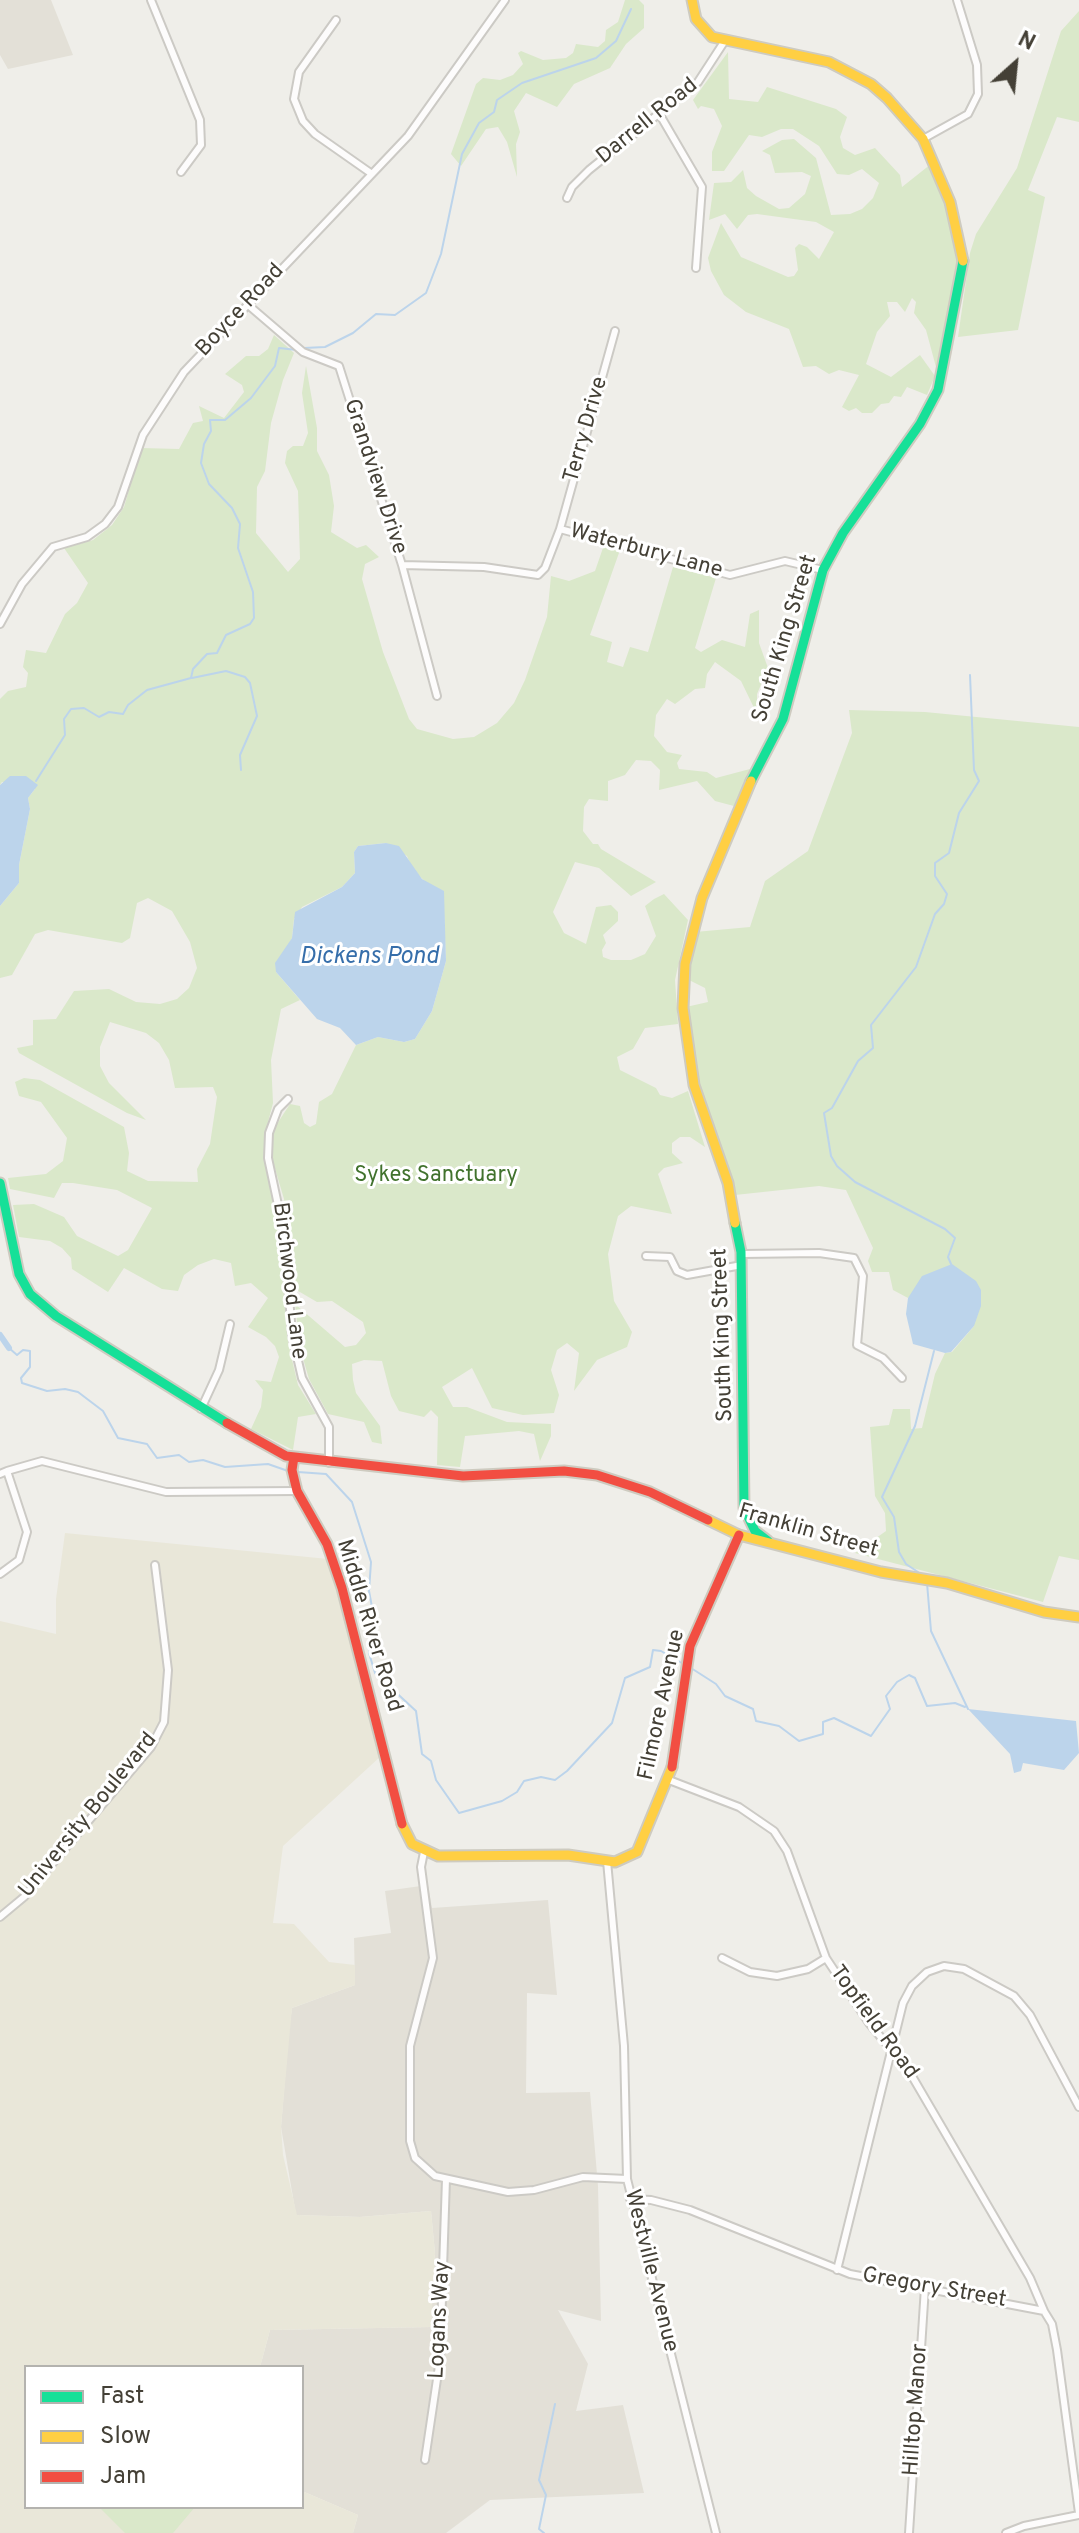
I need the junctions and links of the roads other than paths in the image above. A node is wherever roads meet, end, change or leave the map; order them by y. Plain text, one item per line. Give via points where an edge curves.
1 (151, 0) edge
2 (505, 0) edge
3 (692, 0) edge
4 (957, 0) edge
5 (336, 20) dead end
6 (724, 42) junction
7 (660, 115) junction
8 (923, 139) junction
9 (181, 172) dead end
10 (372, 174) junction
11 (567, 198) dead end
12 (696, 268) dead end
13 (247, 304) junction
14 (615, 331) dead end
15 (560, 529) junction
16 (402, 565) junction
17 (823, 570) junction
18 (0, 624) edge
19 (437, 696) dead end
20 (288, 1099) dead end
21 (0, 1183) edge
22 (646, 1256) dead end
23 (742, 1260) junction
24 (230, 1324) dead end
25 (902, 1378) dead end
26 (201, 1409) junction
27 (293, 1461) junction
28 (329, 1463) junction
29 (3, 1472) edge
30 (297, 1491) junction
31 (739, 1535) junction
32 (768, 1541) junction
33 (155, 1565) dead end
34 (0, 1574) edge
35 (1079, 1617) edge
36 (669, 1780) junction
37 (424, 1852) junction
38 (607, 1861) junction
39 (0, 1917) edge
40 (722, 1958) dead end
41 (826, 1958) junction
42 (892, 2051) junction
43 (1079, 2107) edge
44 (446, 2179) junction
45 (627, 2179) junction
46 (630, 2199) junction
47 (837, 2270) junction
48 (925, 2287) junction
49 (1044, 2311) junction
50 (425, 2460) dead end
51 (1079, 2514) edge
52 (716, 2533) edge
53 (909, 2533) edge
54 (1006, 2533) edge

1 - 9 street via 200,120 201,145
2 - 10 street, Boyce Road via 408,136
3 - 6 street via 702,29
4 - 8 street via 977,65 978,94 968,114
5 - 10 street via 299,72 294,99 315,134
6 - 7 street, Darrell Road via 707,72
6 - 8 street, South King Street via 810,56 854,73 887,98
7 - 11 street, Darrell Road via 589,170
7 - 12 street via 702,187
8 - 17 street, South King Street via 962,241 963,276 946,361 929,410
10 - 13 street, Boyce Road
13 - 16 street, Grandview Drive via 303,352 339,366
13 - 18 street, Boyce Road via 184,372 152,420 135,451 118,507 105,524 87,537 53,547 22,584
14 - 15 street, Terry Drive
15 - 16 street, Waterbury Lane via 538,575 484,567
15 - 17 street, Waterbury Lane via 730,575 785,561
16 - 19 street, Grandview Drive
17 - 23 street, South King Street via 783,719 745,792 702,898 685,964 683,1008 694,1085 728,1183
20 - 28 street, Birchwood Lane via 269,1133 268,1158 284,1233 292,1335 302,1378 329,1427
21 - 26 street via 19,1274 30,1294 67,1324
22 - 23 street via 670,1257 677,1271 687,1275
23 - 25 street via 819,1253 854,1258 863,1276 857,1345 883,1358
23 - 32 street, South King Street via 744,1508 755,1531
24 - 26 street via 219,1370
26 - 27 street
27 - 28 street, Franklin Street
27 - 30 street, Middle River Road
28 - 31 street, Franklin Street via 463,1476 564,1471 597,1475 650,1492
29 - 30 street via 42,1461 166,1492
29 - 34 street via 27,1532 19,1560
30 - 37 street, Middle River Road via 334,1560 399,1818 412,1844
31 - 32 street, Franklin Street
31 - 36 street, Filmore Avenue via 700,1619 686,1665
32 - 35 street, Franklin Street
33 - 39 street, University Boulevard via 168,1670 164,1722 151,1747 24,1897
36 - 38 street, Filmore Avenue via 637,1852 622,1861
36 - 41 street, Topfield Road via 739,1807 774,1831 787,1851
37 - 38 street via 450,1857 568,1855
37 - 44 street via 421,1867 433,1958 410,2046 410,2141 421,2166
38 - 45 street, Westville Avenue via 624,2046
40 - 41 street via 750,1972 777,1976 808,1969
41 - 42 street, Topfield Road
42 - 43 street via 903,2003 919,1978 935,1968 964,1969 1022,2004
42 - 47 street
42 - 49 street, Topfield Road via 909,2071
44 - 45 street via 520,2192 583,2177
44 - 50 street, Logans Way via 440,2359
45 - 46 street, Westville Avenue
46 - 47 street, Gregory Street via 690,2210
46 - 52 street, Westville Avenue
47 - 48 street, Gregory Street
48 - 49 street, Gregory Street
48 - 53 street, Hilltop Manor
49 - 51 street via 1057,2350
51 - 54 street

